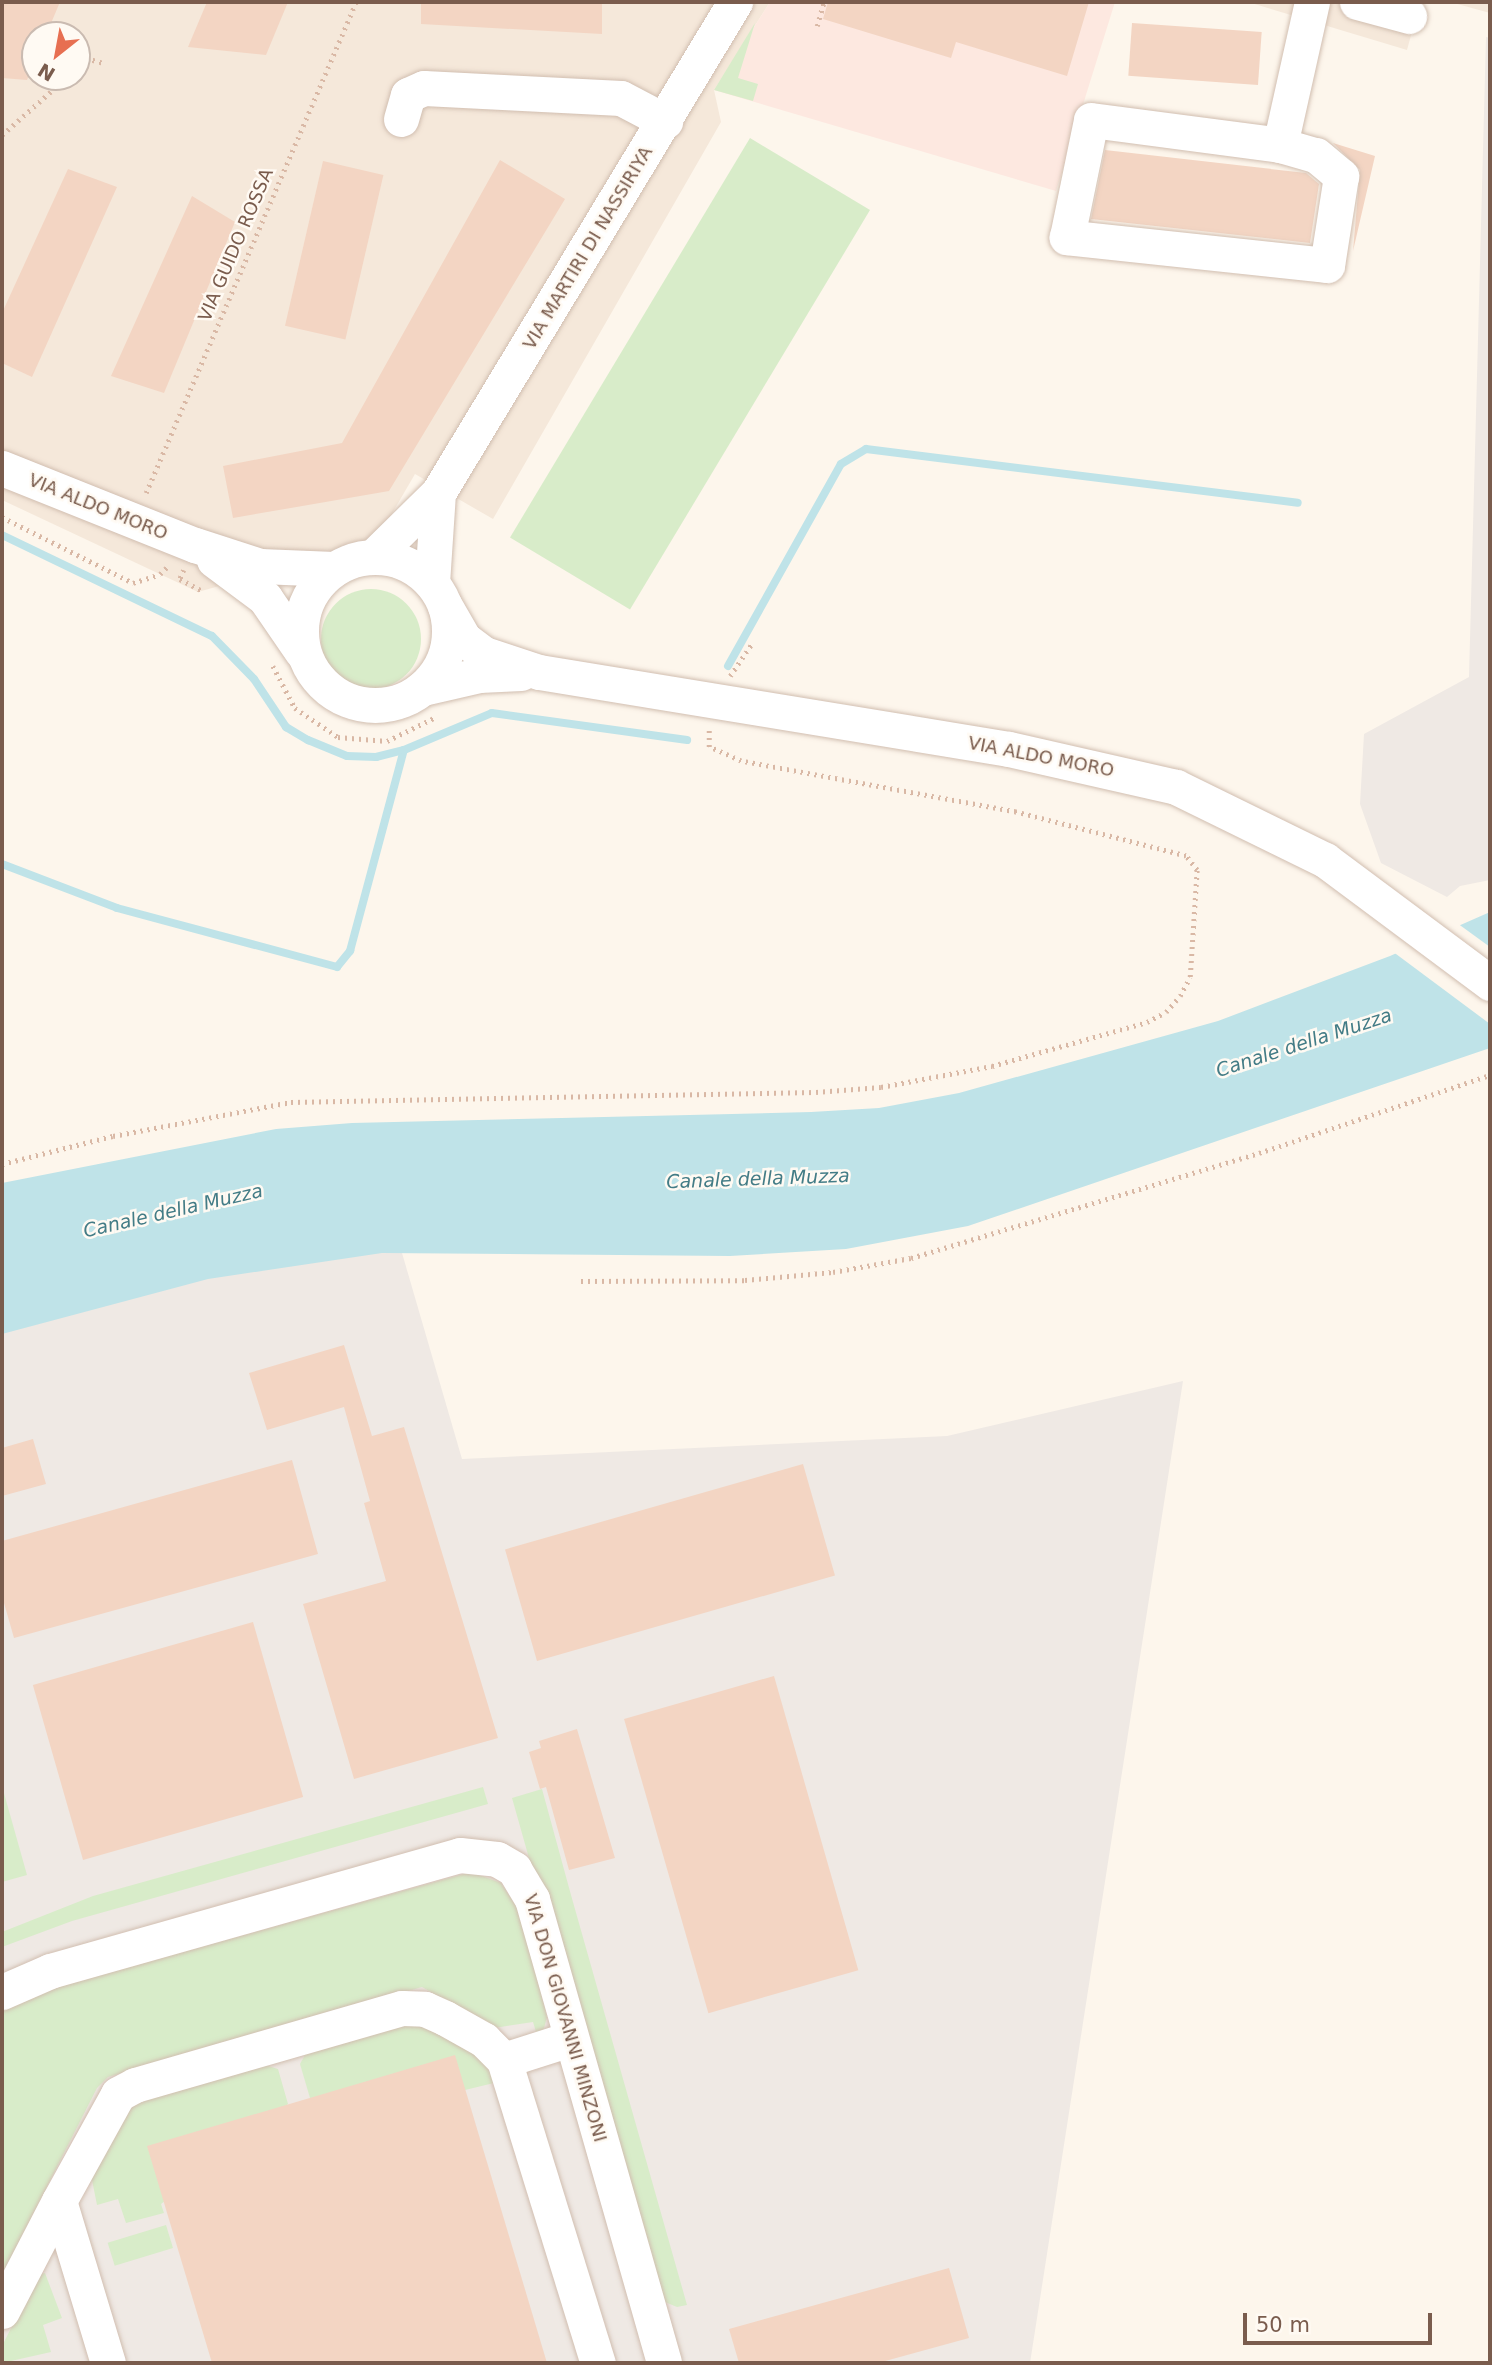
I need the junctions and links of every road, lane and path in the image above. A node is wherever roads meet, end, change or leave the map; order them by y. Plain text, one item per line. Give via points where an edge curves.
1 (356, 2) edge
2 (735, 2) edge
3 (824, 2) edge
4 (1312, 2) edge
5 (1357, 2) edge
6 (1409, 16) dead end
7 (817, 26) dead end
8 (91, 59) edge
9 (103, 63) dead end
10 (51, 91) edge
11 (401, 119) dead end
12 (665, 121) junction
13 (2, 135) edge
14 (1280, 145) junction
15 (2, 468) edge
16 (438, 493) junction
17 (143, 500) dead end
18 (2, 517) edge
19 (195, 545) junction
20 (373, 557) junction
21 (334, 569) junction
22 (438, 594) junction
23 (306, 657) junction
24 (539, 673) junction
25 (423, 688) junction
26 (723, 728) dead end
27 (1490, 983) edge
28 (1490, 1075) edge
29 (2, 1164) edge
30 (581, 1281) dead end
31 (2, 1992) edge
32 (570, 2039) junction
33 (504, 2060) junction
34 (59, 2201) junction
35 (2, 2311) edge
36 (108, 2363) edge
37 (598, 2363) edge
38 (664, 2363) edge

1 - 17 path, VIA GUIDO ROSSA
2 - 12 street, VIA MARTIRI DI NASSIRIYA
3 - 7 path
4 - 14 street
5 - 6 street
8 - 9 path
10 - 13 path
11 - 12 street via 408,95 424,88 621,98
12 - 16 street, VIA MARTIRI DI NASSIRIYA
14 - 14 street via 1091,120 1067,237 1328,265 1341,176 1316,155
15 - 19 street, VIA ALDO MORO
16 - 20 street, VIA MARTIRI DI NASSIRIYA
16 - 22 street, VIA MARTIRI DI NASSIRIYA
18 - 19 path via 134,583 160,574
19 - 21 street, VIA ALDO MORO via 260,566
19 - 23 street, VIA ALDO MORO via 265,598
20 - 21 street, VIA ALDO MORO
20 - 22 street, VIA ALDO MORO via 405,563
21 - 23 street via 314,589 302,615
22 - 24 street, VIA ALDO MORO via 464,639 484,654
22 - 25 street via 449,642 435,675
23 - 25 street, VIA ALDO MORO via 335,693 365,705 396,702
24 - 25 street, VIA ALDO MORO via 479,675
24 - 27 street, VIA ALDO MORO via 1009,749 1176,787 1325,860
26 - 29 path via 709,726 709,747 741,761 1016,811 1186,856 1197,870 1190,977 1180,996 1166,1012 1147,1022 992,1066 881,1087 291,1102 113,1136
28 - 30 path via 1259,1153 911,1258 833,1272 745,1280
31 - 32 street, VIA DON GIOVANNI MINZONI via 64,1967 460,1855 479,1854 514,1869 526,1883
32 - 33 street
32 - 38 street, VIA DON GIOVANNI MINZONI
33 - 34 street via 484,2040 445,2018 425,2009 402,2008 135,2085 118,2094 105,2110
33 - 37 street
34 - 35 street
34 - 36 street

